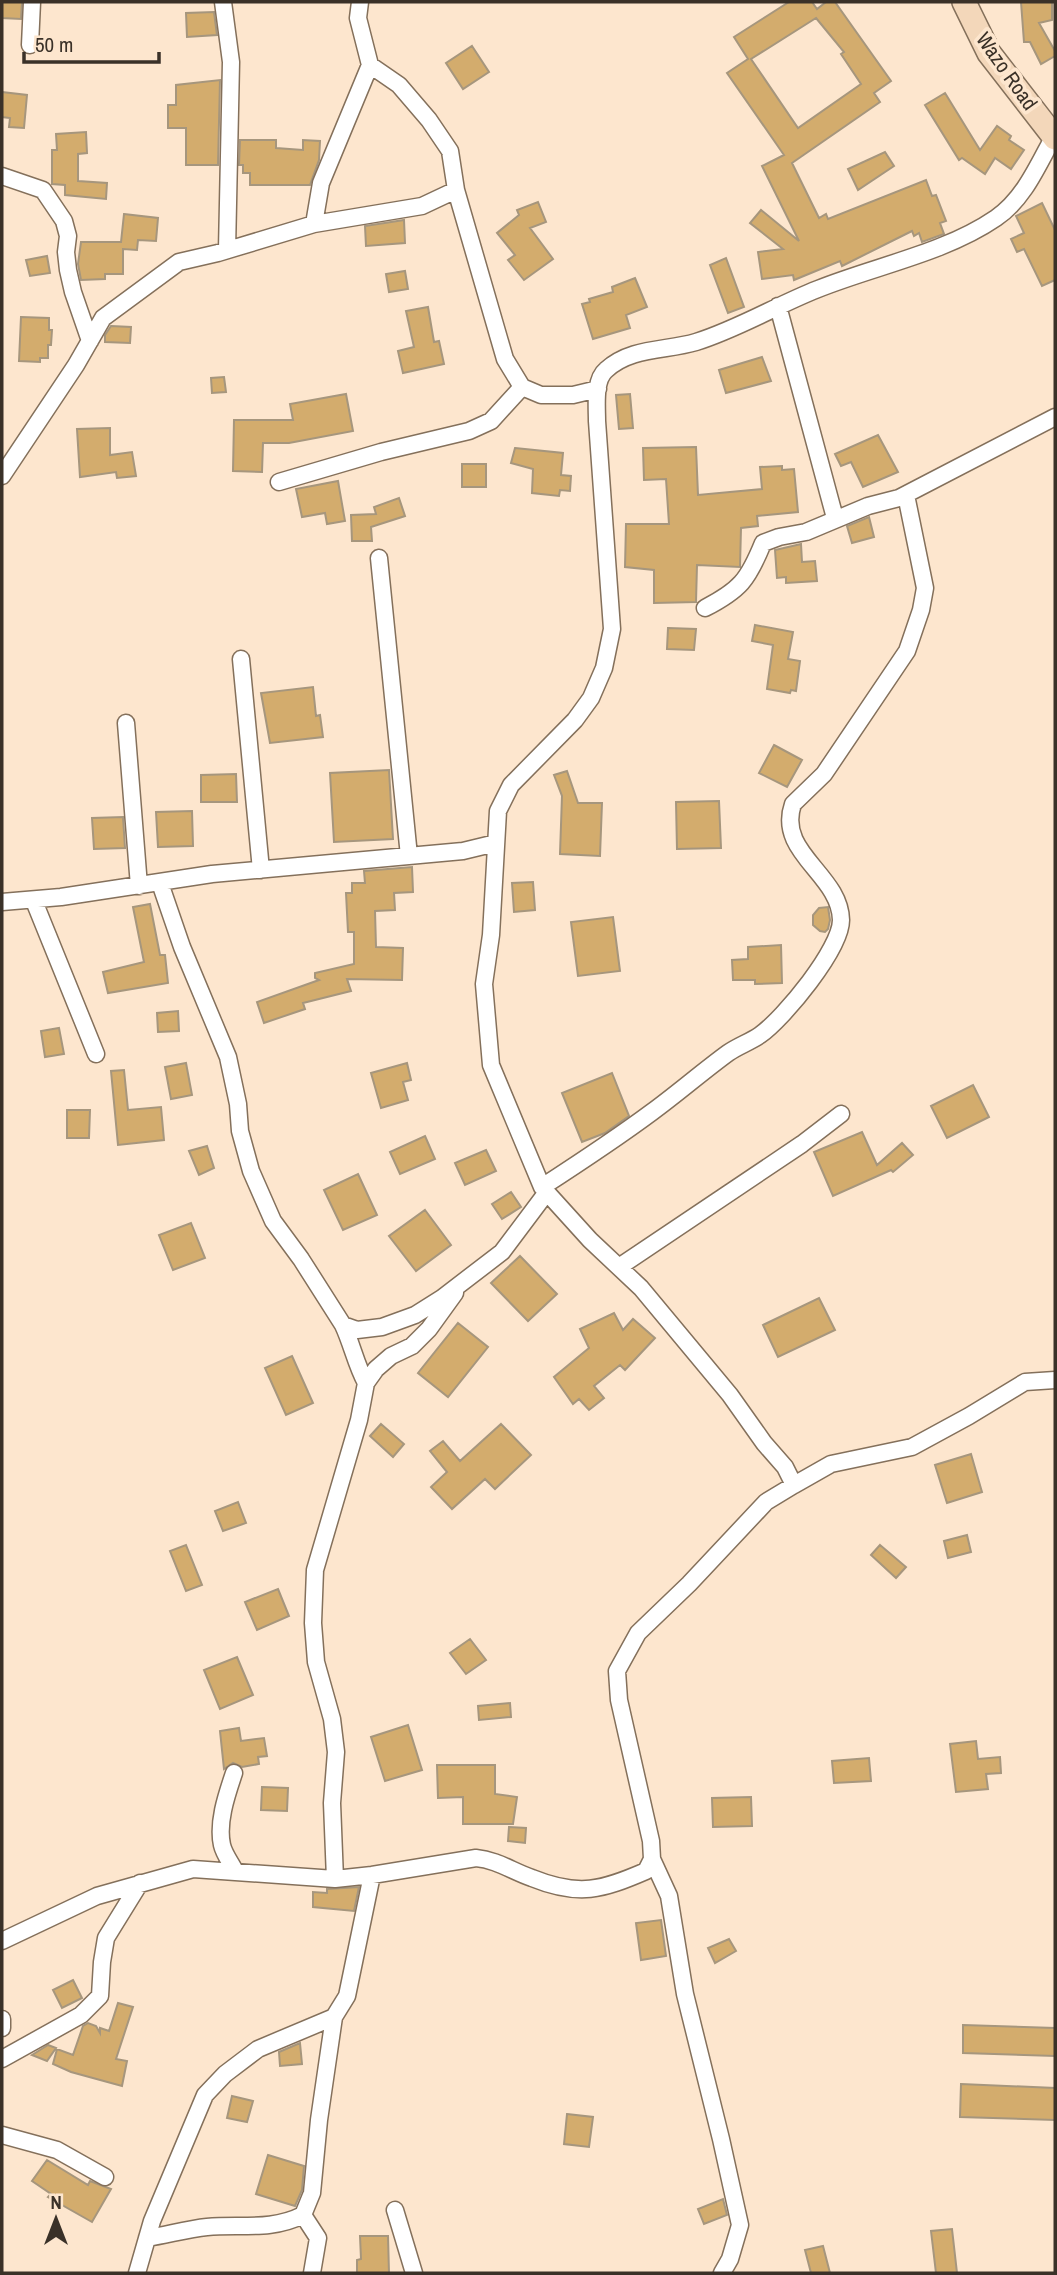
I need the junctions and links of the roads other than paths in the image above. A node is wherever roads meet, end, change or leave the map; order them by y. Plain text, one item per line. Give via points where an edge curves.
1 (32, 2) edge
2 (223, 2) edge
3 (360, 2) edge
4 (964, 2) edge
5 (30, 45) dead end
6 (370, 65) junction
7 (1055, 137) edge
8 (2, 176) edge
9 (456, 190) junction
10 (314, 224) junction
11 (227, 250) junction
12 (778, 306) junction
13 (90, 341) junction
14 (522, 387) junction
15 (598, 389) junction
16 (1055, 417) edge
17 (2, 476) edge
18 (279, 482) dead end
19 (906, 495) junction
20 (835, 518) junction
21 (379, 558) dead end
22 (705, 608) dead end
23 (241, 659) dead end
24 (126, 723) dead end
25 (496, 843) junction
26 (409, 856) junction
27 (261, 870) junction
28 (160, 883) junction
29 (139, 886) junction
30 (34, 901) junction
31 (2, 902) edge
32 (96, 1054) dead end
33 (841, 1114) dead end
34 (545, 1189) junction
35 (619, 1267) junction
36 (459, 1285) junction
37 (343, 1325) junction
38 (1055, 1380) edge
39 (366, 1383) junction
40 (794, 1485) junction
41 (234, 1773) dead end
42 (652, 1859) junction
43 (235, 1871) junction
44 (372, 1875) junction
45 (335, 1879) junction
46 (140, 1883) junction
47 (2, 1941) edge
48 (334, 2017) junction
49 (2, 2019) edge
50 (2, 2028) edge
51 (2, 2059) edge
52 (2, 2135) edge
53 (105, 2177) dead end
54 (395, 2210) dead end
55 (303, 2215) junction
56 (147, 2238) junction
57 (137, 2273) edge
58 (312, 2273) edge
59 (414, 2273) edge
60 (722, 2273) edge

1 - 5 street
2 - 11 street via 231,62
3 - 6 street via 358,19
4 - 7 main road, Wazo Road via 989,52
6 - 9 street via 399,85 429,120 450,151
6 - 10 street via 321,183
7 - 12 street via 1018,198 997,218 959,239
8 - 13 street via 43,190 64,221 72,292
9 - 10 street via 422,206
9 - 14 street via 505,359
10 - 11 street
11 - 13 street via 179,262 103,318
12 - 15 street via 695,342 620,359 603,371
12 - 20 street
13 - 17 street
14 - 15 street via 541,395
14 - 18 street via 491,421 469,431
15 - 25 street via 612,629 607,655 591,698 575,720 511,785 498,811
16 - 19 street
19 - 20 street
19 - 34 street via 925,588 907,651 852,736 791,811 789,828 799,850 839,902 841,928 822,966 760,1035 730,1052
20 - 22 street via 763,543 746,581
21 - 26 street
23 - 27 street
24 - 29 street
25 - 26 street
25 - 34 street via 484,984 491,1065
26 - 27 street
27 - 28 street
28 - 29 street
28 - 37 street via 228,1057 251,1171 273,1221
29 - 30 street
30 - 31 street
30 - 32 street
33 - 35 street
34 - 35 street
34 - 36 street via 502,1252
35 - 40 street via 730,1395 785,1466
36 - 37 street via 415,1315 382,1327 357,1330
36 - 39 street via 429,1329 412,1346 391,1356
37 - 39 street
38 - 40 street via 1025,1382 912,1447 831,1464
39 - 45 street via 315,1570 313,1597 316,1662 336,1752 332,1802
40 - 42 street via 766,1502 638,1633 617,1671
41 - 43 street via 225,1798 222,1845
42 - 44 street via 646,1871 610,1886 584,1890 532,1878 491,1859
42 - 60 street via 669,1896 685,1994 740,2225
43 - 45 street
43 - 46 street via 193,1869
44 - 45 street
44 - 48 street via 347,1996
46 - 47 street via 97,1896
46 - 51 street via 106,1938 100,1996 81,2015
48 - 55 street via 312,2193
48 - 56 street via 258,2049 205,2095
49 - 50 street
52 - 53 street via 57,2150
54 - 59 street
55 - 56 street via 265,2227 206,2227
55 - 58 street via 318,2238
56 - 57 street

